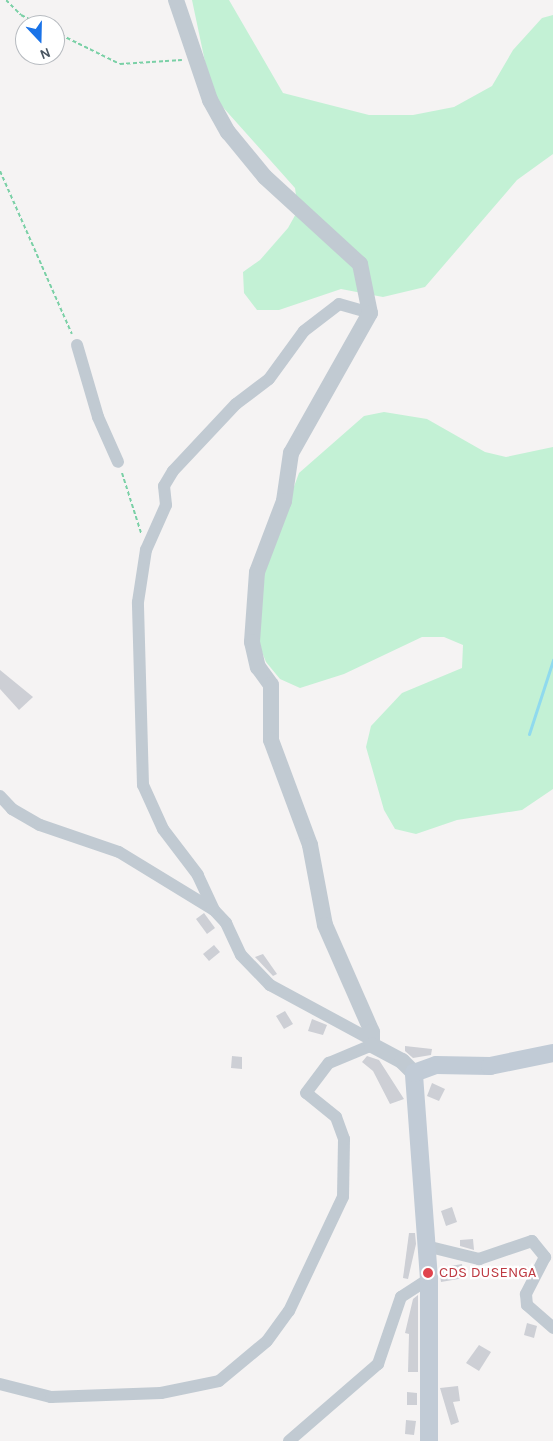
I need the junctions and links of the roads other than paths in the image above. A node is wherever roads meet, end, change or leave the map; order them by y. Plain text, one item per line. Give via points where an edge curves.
1 (176, 0) edge
2 (370, 313) junction
3 (77, 345) road end
4 (118, 462) road end
5 (0, 796) edge
6 (214, 910) junction
7 (371, 1042) junction
8 (553, 1053) edge
9 (414, 1073) junction
10 (426, 1246) junction
11 (429, 1279) junction
12 (553, 1328) edge
13 (0, 1384) edge
14 (432, 1436) edge
15 (289, 1441) edge

1 - 2 street via 210,100 228,132 264,177 360,264
2 - 6 street via 339,304 304,330 269,379 236,404 173,471 164,486 166,505 146,550 138,602 144,785 163,828 198,875
2 - 7 street via 291,453 284,501 257,572 252,642 258,667 271,685 271,740 310,845 326,925 372,1032
3 - 4 street via 98,417
5 - 6 street via 12,809 40,826 119,852
6 - 7 street via 226,923 241,955 270,985
7 - 9 street via 402,1061
7 - 13 street via 329,1063 306,1093 336,1117 344,1139 343,1197 289,1311 267,1341 219,1381 162,1393 51,1397
8 - 9 main road via 490,1066 436,1065
9 - 10 main road
10 - 11 main road
10 - 12 street via 480,1259 532,1241 546,1257 526,1294 527,1305
11 - 14 main road
11 - 15 street via 401,1297 378,1364

